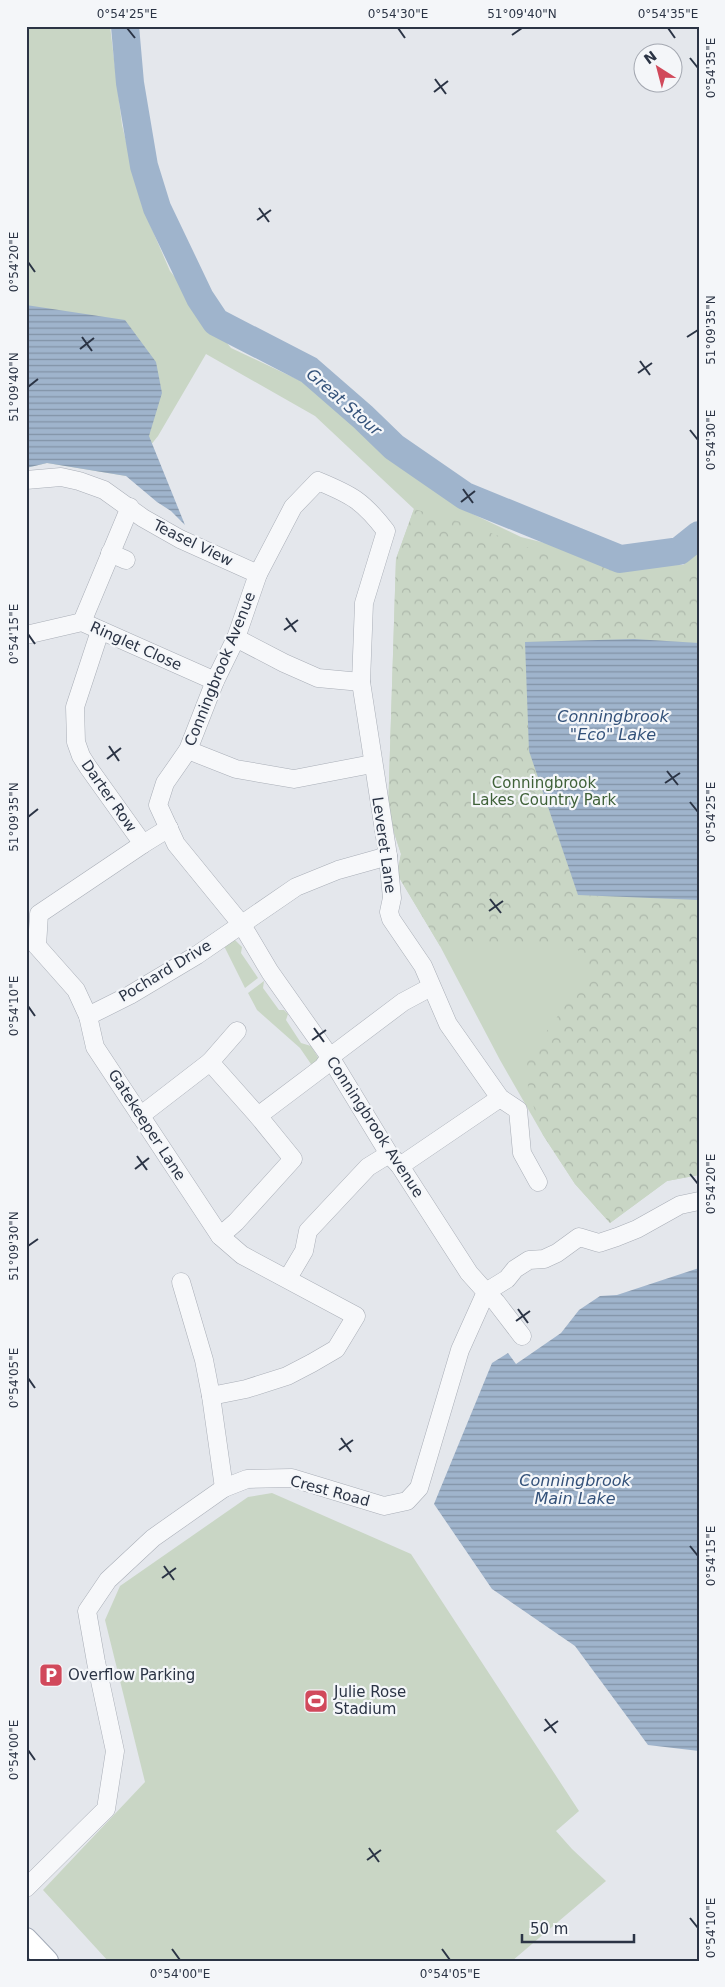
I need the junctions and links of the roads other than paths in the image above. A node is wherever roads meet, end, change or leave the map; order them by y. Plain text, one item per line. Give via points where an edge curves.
1 (26, 480) edge
2 (318, 480) joint
3 (130, 507) junction
4 (258, 574) junction
5 (82, 622) junction
6 (100, 631) junction
7 (26, 635) edge
8 (236, 638) junction
9 (215, 681) junction
10 (361, 682) junction
11 (188, 750) junction
12 (372, 764) junction
13 (169, 828) junction
14 (143, 844) junction
15 (388, 856) junction
16 (242, 925) junction
17 (32, 950) edge
18 (431, 987) junction
19 (88, 1016) junction
20 (237, 1031) dead end
21 (330, 1057) junction
22 (210, 1062) junction
23 (500, 1098) junction
24 (140, 1116) junction
25 (258, 1116) junction
26 (394, 1160) junction
27 (538, 1182) dead end
28 (699, 1201) edge
29 (220, 1236) junction
30 (288, 1278) junction
31 (181, 1282) dead end
32 (486, 1292) junction
33 (522, 1336) dead end
34 (211, 1396) junction
35 (224, 1488) junction
36 (26, 1888) edge
37 (26, 1939) edge
38 (47, 1961) edge

1 - 3 street, Teasel View via 61,477 79,481 104,490
2 - 4 street, Conningbrook Avenue via 293,507
2 - 10 street, Leveret Lane via 352,496 386,531 364,603
3 - 4 street, Teasel View via 180,539
3 - 5 street via 118,557
4 - 8 street, Conningbrook Avenue
5 - 6 street, Ringlet Close
5 - 7 street, Ringlet Close
6 - 9 street, Ringlet Close
6 - 14 street, Darter Row via 75,707 76,742 80,756
8 - 9 street, Conningbrook Avenue
8 - 10 street via 318,678
9 - 11 street, Conningbrook Avenue
10 - 12 street, Leveret Lane
11 - 12 street via 236,769 294,779
11 - 13 street, Conningbrook Avenue via 165,783 158,805
12 - 15 street, Leveret Lane
13 - 14 street, Darter Row
13 - 16 street, Conningbrook Avenue via 176,844
14 - 17 street via 39,914
15 - 16 street, Pochard Drive via 338,870 296,887
15 - 18 street, Leveret Lane via 391,919 422,966
16 - 19 street, Pochard Drive via 164,975
16 - 21 street, Conningbrook Avenue via 270,972
17 - 19 street, Gatekeeper Lane via 76,990
18 - 21 street via 403,1002
18 - 23 street, Leveret Lane via 448,1024
19 - 24 street, Gatekeeper Lane via 96,1047
20 - 22 street
21 - 25 street via 323,1067
21 - 26 street, Conningbrook Avenue
22 - 24 street
22 - 25 street
23 - 26 street
23 - 27 street, Leveret Lane via 518,1110 522,1153
24 - 29 street, Gatekeeper Lane
25 - 29 street via 292,1159
26 - 30 street via 368,1167 308,1231 304,1251
26 - 32 street, Conningbrook Avenue via 469,1273
28 - 32 street via 680,1205 637,1229 599,1243 579,1237 544,1259 530,1260
29 - 30 street, Gatekeeper Lane via 242,1255
30 - 34 street, Gatekeeper Lane via 356,1316 336,1349 287,1376
31 - 34 street
32 - 33 street, Conningbrook Avenue
32 - 35 street, Crest Road via 460,1350 419,1488 407,1501 384,1506 292,1478 247,1479
34 - 35 street
35 - 36 street via 153,1538 108,1580 87,1611 114,1751 106,1809
37 - 38 main road

